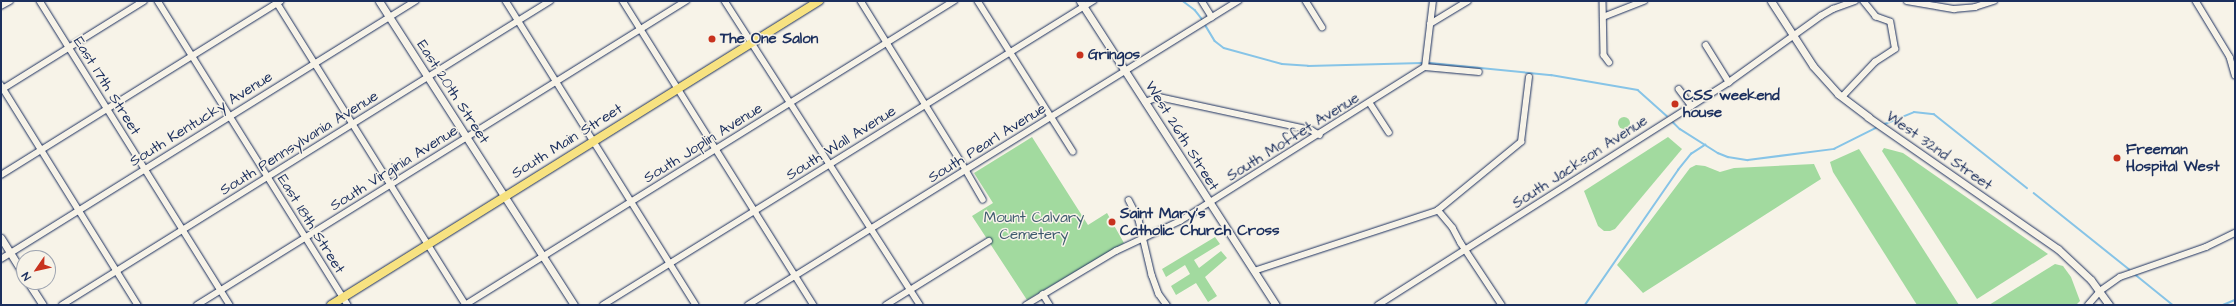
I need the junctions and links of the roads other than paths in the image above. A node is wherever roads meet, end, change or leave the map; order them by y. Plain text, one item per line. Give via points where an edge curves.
1 (10, 1) edge
2 (40, 1) edge
3 (144, 1) edge
4 (158, 1) edge
5 (379, 1) edge
6 (415, 1) edge
7 (506, 1) edge
8 (550, 1) edge
9 (623, 1) edge
10 (686, 1) edge
11 (725, 1) edge
12 (819, 1) edge
13 (861, 1) edge
14 (954, 1) edge
15 (978, 1) edge
16 (1093, 1) edge
17 (1202, 1) edge
18 (1238, 1) edge
19 (1306, 1) edge
20 (1433, 1) edge
21 (1468, 1) edge
22 (1603, 1) edge
23 (1644, 1) edge
24 (1771, 1) edge
25 (1855, 1) edge
26 (1863, 1) edge
27 (1907, 1) edge
28 (1994, 1) edge
29 (2196, 1) edge
30 (278, 2) edge
31 (1082, 4) edge
32 (1, 6) edge
33 (390, 17) junction
34 (1212, 17) junction
35 (1603, 17) junction
36 (518, 21) junction
37 (1430, 24) junction
38 (1322, 27) dead end
39 (640, 29) junction
40 (1793, 36) junction
41 (752, 43) junction
42 (887, 43) junction
43 (1706, 45) dead end
44 (69, 48) junction
45 (1010, 52) junction
46 (2233, 55) edge
47 (192, 56) junction
48 (1609, 62) dead end
49 (314, 63) junction
50 (1425, 67) junction
51 (1126, 71) junction
52 (1479, 72) dead end
53 (2235, 75) edge
54 (428, 77) junction
55 (1529, 77) dead end
56 (556, 81) junction
57 (1729, 82) junction
58 (2, 88) edge
59 (678, 89) junction
60 (1679, 89) dead end
61 (1842, 97) junction
62 (1145, 102) junction
63 (790, 103) junction
64 (1370, 103) junction
65 (925, 105) junction
66 (1692, 106) junction
67 (107, 108) junction
68 (230, 116) junction
69 (1051, 118) junction
70 (352, 124) junction
71 (1389, 132) dead end
72 (1320, 135) junction
73 (466, 137) junction
74 (593, 141) junction
75 (716, 149) junction
76 (42, 150) junction
77 (1072, 151) dead end
78 (829, 164) junction
79 (145, 169) junction
80 (966, 170) junction
81 (1, 175) edge
82 (267, 177) junction
83 (390, 184) junction
84 (504, 196) junction
85 (983, 200) dead end
86 (1129, 200) dead end
87 (631, 201) junction
88 (1209, 203) junction
89 (79, 210) junction
90 (1438, 210) junction
91 (755, 211) junction
92 (183, 229) junction
93 (871, 229) junction
94 (2235, 233) edge
95 (305, 237) junction
96 (1, 238) edge
97 (1144, 238) junction
98 (989, 241) dead end
99 (428, 244) junction
100 (1465, 250) junction
101 (10, 253) junction
102 (544, 256) junction
103 (1, 259) edge
104 (16, 262) edge
105 (670, 263) junction
106 (1254, 270) junction
107 (117, 271) junction
108 (795, 276) junction
109 (33, 290) edge
110 (221, 290) junction
111 (910, 290) junction
112 (2100, 291) junction
113 (1043, 294) junction
114 (343, 297) junction
115 (43, 305) edge
116 (62, 305) edge
117 (138, 305) edge
118 (197, 305) edge
119 (230, 305) edge
120 (331, 305) edge
121 (348, 305) edge
122 (466, 305) edge
123 (574, 305) edge
124 (603, 305) edge
125 (696, 305) edge
126 (748, 305) edge
127 (814, 305) edge
128 (886, 305) edge
129 (920, 305) edge
130 (1026, 305) edge
131 (1050, 305) edge
132 (1166, 305) edge
133 (1276, 305) edge
134 (1378, 305) edge
135 (1502, 305) edge
136 (2088, 305) edge
137 (2110, 305) edge

1 - 32 street
2 - 44 street, East 17th Street
3 - 44 street
4 - 47 street, East 18th Street
5 - 33 main road, East 20th Street
6 - 33 street, South Kentucky Avenue
7 - 36 street
8 - 36 street, South Pennsylvania Avenue
9 - 39 street
10 - 39 street, South Virginia Avenue
11 - 41 street
12 - 41 main road, South Main Street
13 - 42 street
14 - 42 street, South Joplin Avenue
15 - 45 street
16 - 31 street, South Wall Avenue
17 - 34 street
18 - 34 street, South Pearl Avenue
19 - 38 street
20 - 37 street
21 - 37 street
22 - 35 street
23 - 35 street
24 - 40 main road, West 32nd Street
25 - 40 street, South Jackson Avenue via 1833,9
26 - 61 street via 1876,17 1890,22 1895,49 1875,62
27 - 28 street via 1954,9 1975,7
29 - 46 street
30 - 47 street
30 - 49 street
31 - 45 street, South Wall Avenue
31 - 51 main road, West 26th Street
33 - 49 street, South Kentucky Avenue
33 - 54 main road, East 20th Street
34 - 51 street, South Pearl Avenue
35 - 48 street via 1604,55
36 - 54 street, South Pennsylvania Avenue
36 - 56 street
37 - 50 street
39 - 56 street, South Virginia Avenue
39 - 59 street
40 - 57 street, South Jackson Avenue
40 - 61 main road, West 32nd Street via 1813,66
41 - 59 main road, South Main Street
41 - 63 street
42 - 63 street, South Joplin Avenue
42 - 65 street
43 - 57 street
44 - 58 street
44 - 67 street, East 17th Street
45 - 65 street, South Wall Avenue
45 - 69 street
46 - 53 street
47 - 67 street
47 - 68 street, East 18th Street
49 - 68 street, South Kentucky Avenue
49 - 70 street
50 - 52 street
50 - 64 street, South Moffet Avenue
51 - 62 main road, West 26th Street
51 - 69 street, South Pearl Avenue
54 - 70 street, South Pennsylvania Avenue
54 - 73 main road, East 20th Street
55 - 90 street via 1521,142
56 - 73 street, South Virginia Avenue
56 - 74 street
57 - 66 street, South Jackson Avenue
58 - 76 street
59 - 74 main road, South Main Street
59 - 75 street
60 - 66 street
61 - 112 main road, West 32nd Street via 1874,122 2058,249 2082,270
62 - 72 street via 1160,97 1312,130
62 - 88 main road, West 26th Street
63 - 75 street, South Joplin Avenue
63 - 78 street
64 - 71 street
64 - 72 street, South Moffet Avenue
65 - 78 street, South Wall Avenue
65 - 80 street
66 - 100 street, South Jackson Avenue
67 - 76 street
67 - 79 street, East 17th Street
68 - 79 street, South Kentucky Avenue
68 - 82 street, East 18th Street
69 - 77 street
69 - 80 street, South Pearl Avenue
70 - 82 street, South Pennsylvania Avenue
70 - 83 street
72 - 88 street, South Moffet Avenue
73 - 83 street, South Virginia Avenue
73 - 84 main road, East 20th Street
74 - 84 main road, South Main Street
74 - 87 street
75 - 87 street, South Joplin Avenue
75 - 91 street
76 - 81 street
76 - 89 street
78 - 91 street, South Wall Avenue
78 - 93 street
79 - 89 street, South Kentucky Avenue
79 - 92 street, East 17th Street
80 - 85 street
80 - 93 street, South Pearl Avenue
82 - 92 street, South Pennsylvania Avenue
82 - 95 street, East 18th Street
83 - 95 street, South Virginia Avenue
83 - 99 street
84 - 99 main road, South Main Street
84 - 102 main road, East 20th Street
86 - 97 street via 1138,216
87 - 102 street, South Joplin Avenue
87 - 105 street
88 - 97 street, South Moffet Avenue via 1180,221
88 - 106 main road, West 26th Street
89 - 101 street, South Kentucky Avenue
89 - 107 street
90 - 100 street via 1454,228
90 - 106 street
91 - 105 street, South Wall Avenue
91 - 108 street
92 - 107 street, South Pennsylvania Avenue
92 - 110 street, East 17th Street
93 - 108 street, South Pearl Avenue
93 - 111 street
94 - 112 street via 2206,247 2120,277
95 - 110 street, South Virginia Avenue
95 - 114 street, East 18th Street
96 - 101 main road
97 - 113 street, South Moffet Avenue via 1116,251
97 - 132 street via 1152,275
98 - 111 street
99 - 114 main road, South Main Street
99 - 122 street
100 - 134 street, South Jackson Avenue
100 - 135 street
101 - 103 street, South Kentucky Avenue
101 - 104 main road
102 - 122 street, South Joplin Avenue
102 - 123 main road, East 20th Street
105 - 124 street, South Wall Avenue
105 - 125 street
106 - 133 main road, West 26th Street
107 - 116 street, South Pennsylvania Avenue
107 - 117 street
108 - 126 street, South Pearl Avenue
108 - 127 street
109 - 115 main road
110 - 118 street, South Virginia Avenue
110 - 119 street, East 17th Street
111 - 128 street
111 - 129 street
112 - 136 street
112 - 137 main road, West 32nd Street
113 - 130 street, South Moffet Avenue
113 - 131 street
114 - 120 main road, South Main Street
114 - 121 street, East 18th Street

